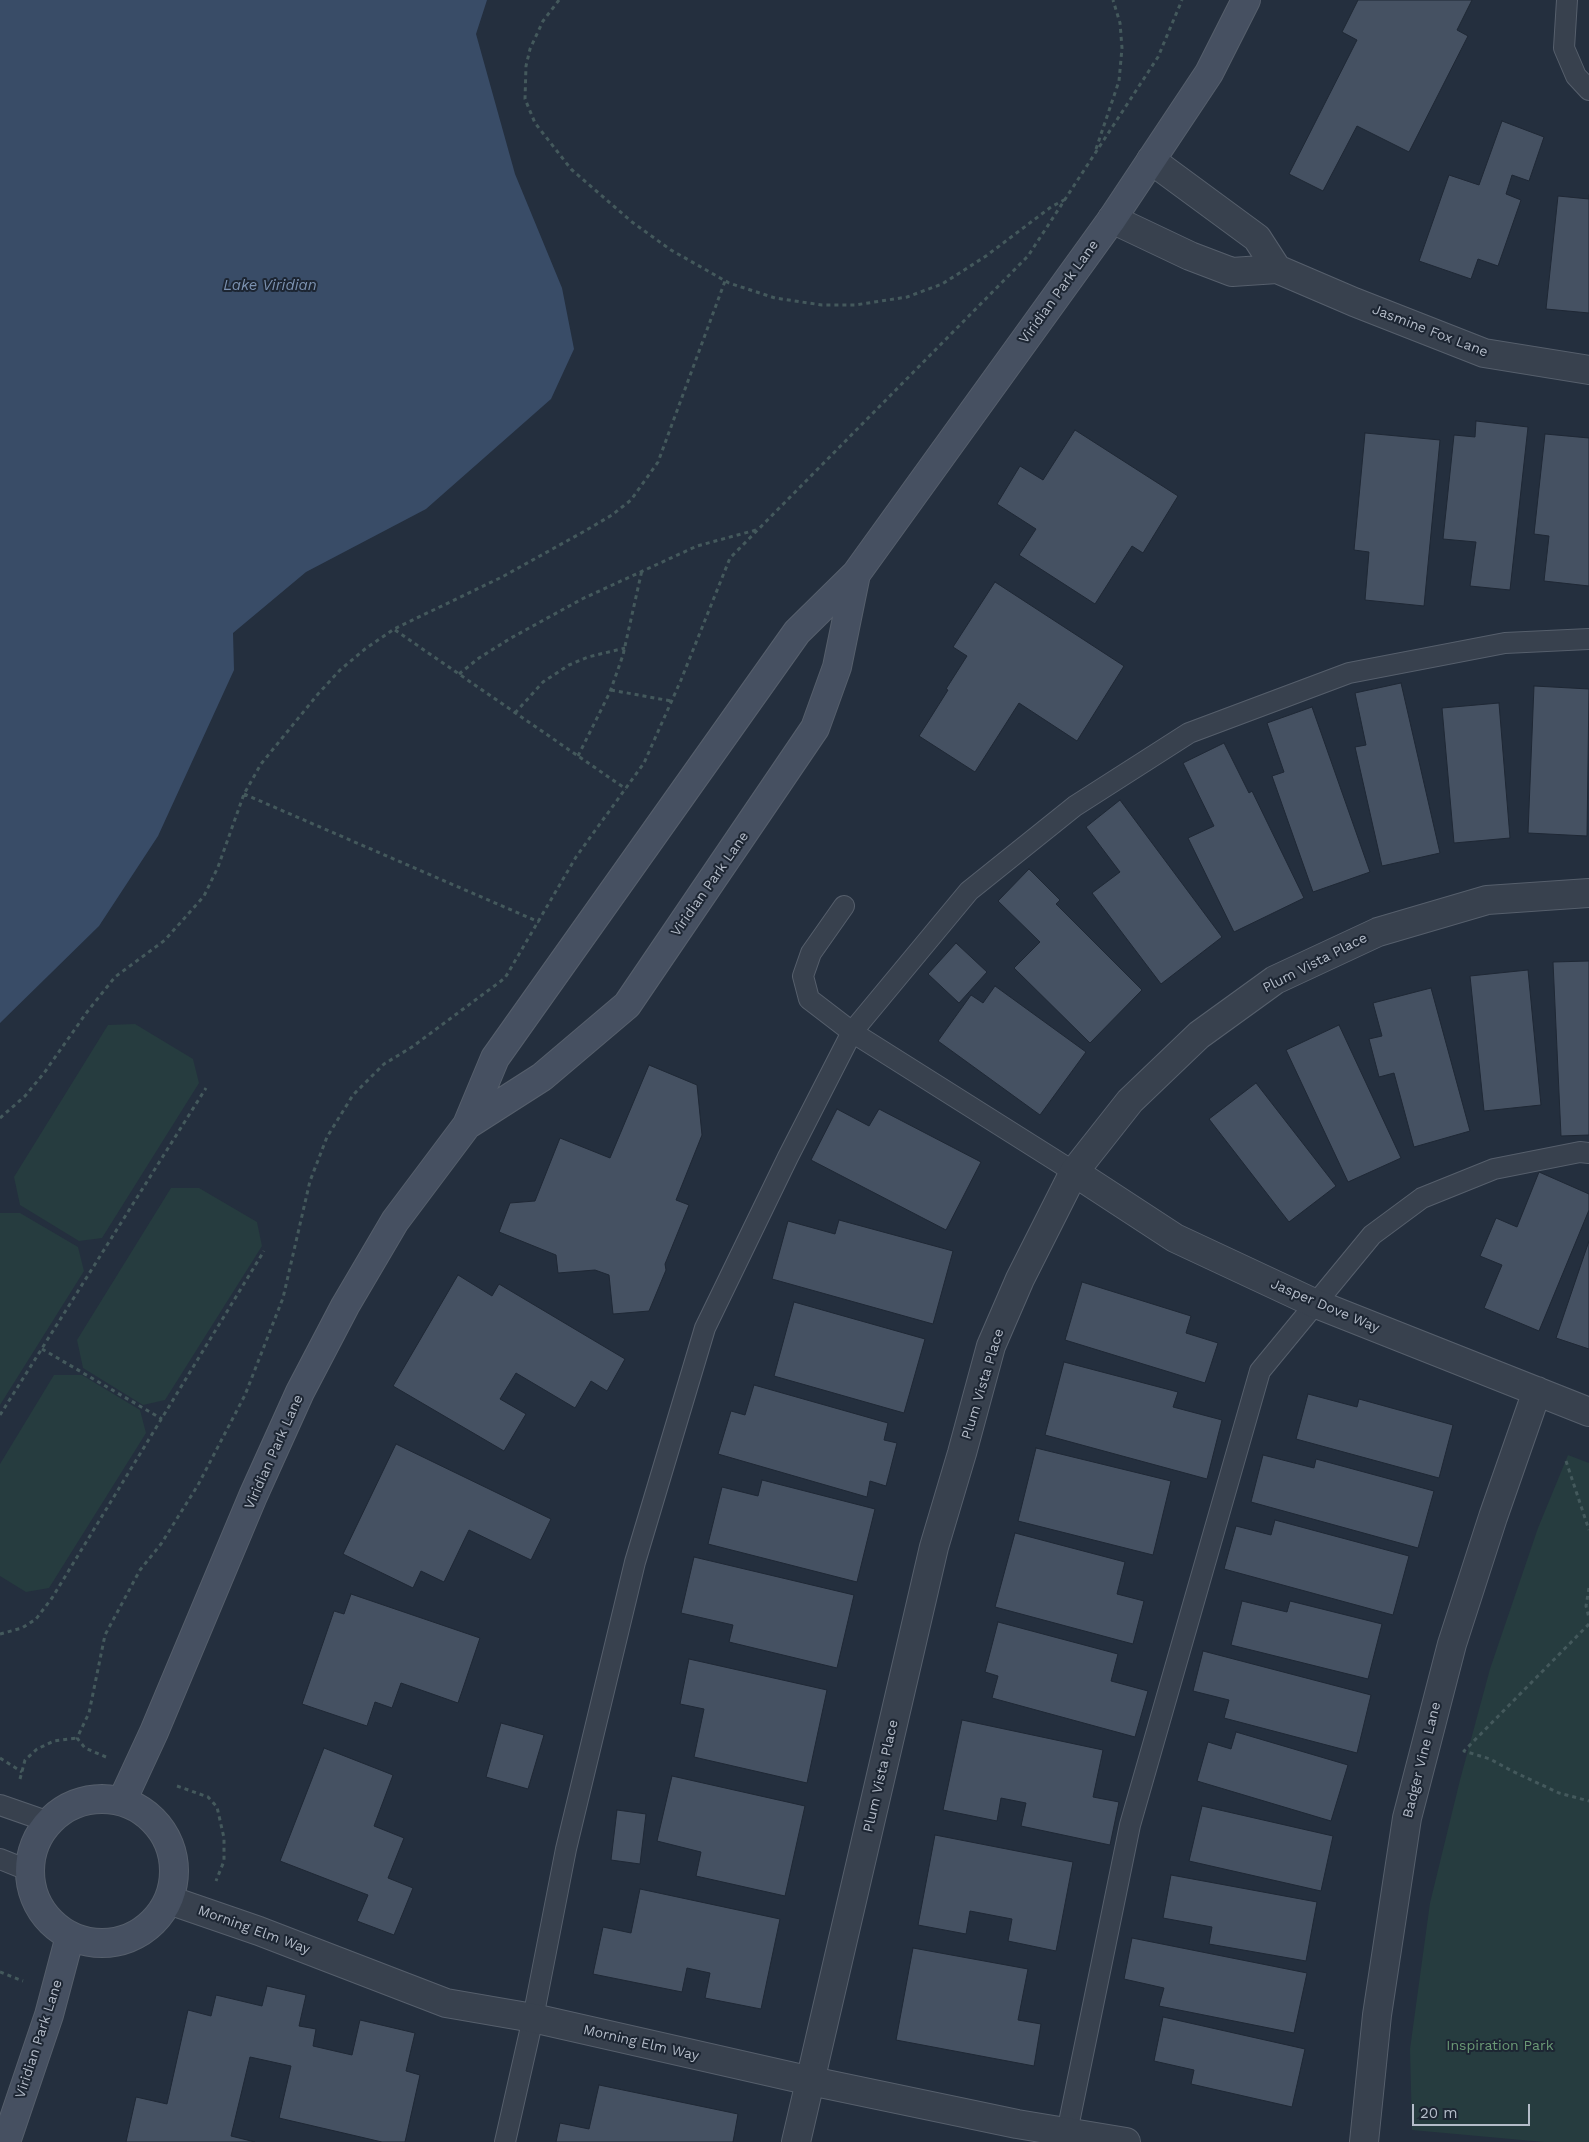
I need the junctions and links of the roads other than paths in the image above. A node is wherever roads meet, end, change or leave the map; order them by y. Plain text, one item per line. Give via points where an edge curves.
1 (1246, 0) edge
2 (1567, 0) edge
3 (1589, 90) edge
4 (1151, 160) junction
5 (1112, 219) junction
6 (1277, 269) junction
7 (1589, 370) edge
8 (856, 574) junction
9 (1589, 639) edge
10 (1589, 893) edge
11 (844, 906) dead end
12 (852, 1032) junction
13 (467, 1125) junction
14 (1589, 1153) edge
15 (1074, 1172) junction
16 (1314, 1303) junction
17 (1537, 1391) junction
18 (1589, 1412) edge
19 (122, 1801) junction
20 (0, 1805) edge
21 (49, 1822) junction
22 (0, 1859) edge
23 (30, 1871) junction
24 (169, 1900) junction
25 (70, 1936) junction
26 (533, 2018) junction
27 (810, 2081) junction
28 (1066, 2137) edge
29 (6, 2142) edge
30 (505, 2142) edge
31 (796, 2142) edge
32 (1126, 2142) edge
33 (1364, 2142) edge

1 - 4 street, Viridian Park Lane via 1209,73
2 - 3 lane via 1564,48 1576,76
4 - 5 street, Viridian Park Lane
4 - 6 street via 1257,238
5 - 6 street, Jasmine Fox Lane via 1232,272
5 - 8 street, Viridian Park Lane
6 - 7 street, Jasmine Fox Lane via 1484,353
8 - 13 street, Viridian Park Lane via 798,632 495,1058
8 - 13 street, Viridian Park Lane via 837,667 814,728 627,1005 542,1078
9 - 12 lane via 1505,642 1349,673 1189,733 1075,806 969,891
10 - 15 street, Plum Vista Place via 1487,900 1378,932 1275,980 1199,1035 1130,1101
11 - 12 lane via 811,953 803,976 808,999
12 - 15 lane
12 - 26 lane via 705,1328 633,1572 566,1849
13 - 19 street, Viridian Park Lane via 395,1221 345,1306 305,1384 253,1496
14 - 16 lane via 1494,1168 1422,1198 1372,1234
15 - 16 street, Jasper Dove Way via 1175,1238
15 - 27 street, Plum Vista Place via 1020,1279 991,1346 934,1547
16 - 17 street, Jasper Dove Way
16 - 28 lane via 1260,1371 1130,1825
17 - 18 street, Jasper Dove Way
17 - 33 street, Badger Vine Lane via 1452,1644 1407,1818 1377,2015
19 - 21 street via 96,1799 70,1806
19 - 24 street via 144,1812 161,1829 172,1851 174,1876
20 - 21 lane
21 - 23 street via 35,1845
22 - 23 lane
23 - 25 street via 35,1897 48,1920
24 - 25 street via 156,1919 138,1934 116,1943 92,1943
24 - 26 street, Morning Elm Way via 446,2003
25 - 29 street, Viridian Park Lane via 49,2015
26 - 27 street, Morning Elm Way
26 - 30 lane
27 - 28 street, Morning Elm Way
27 - 31 street, Plum Vista Place
28 - 32 street, Morning Elm Way

